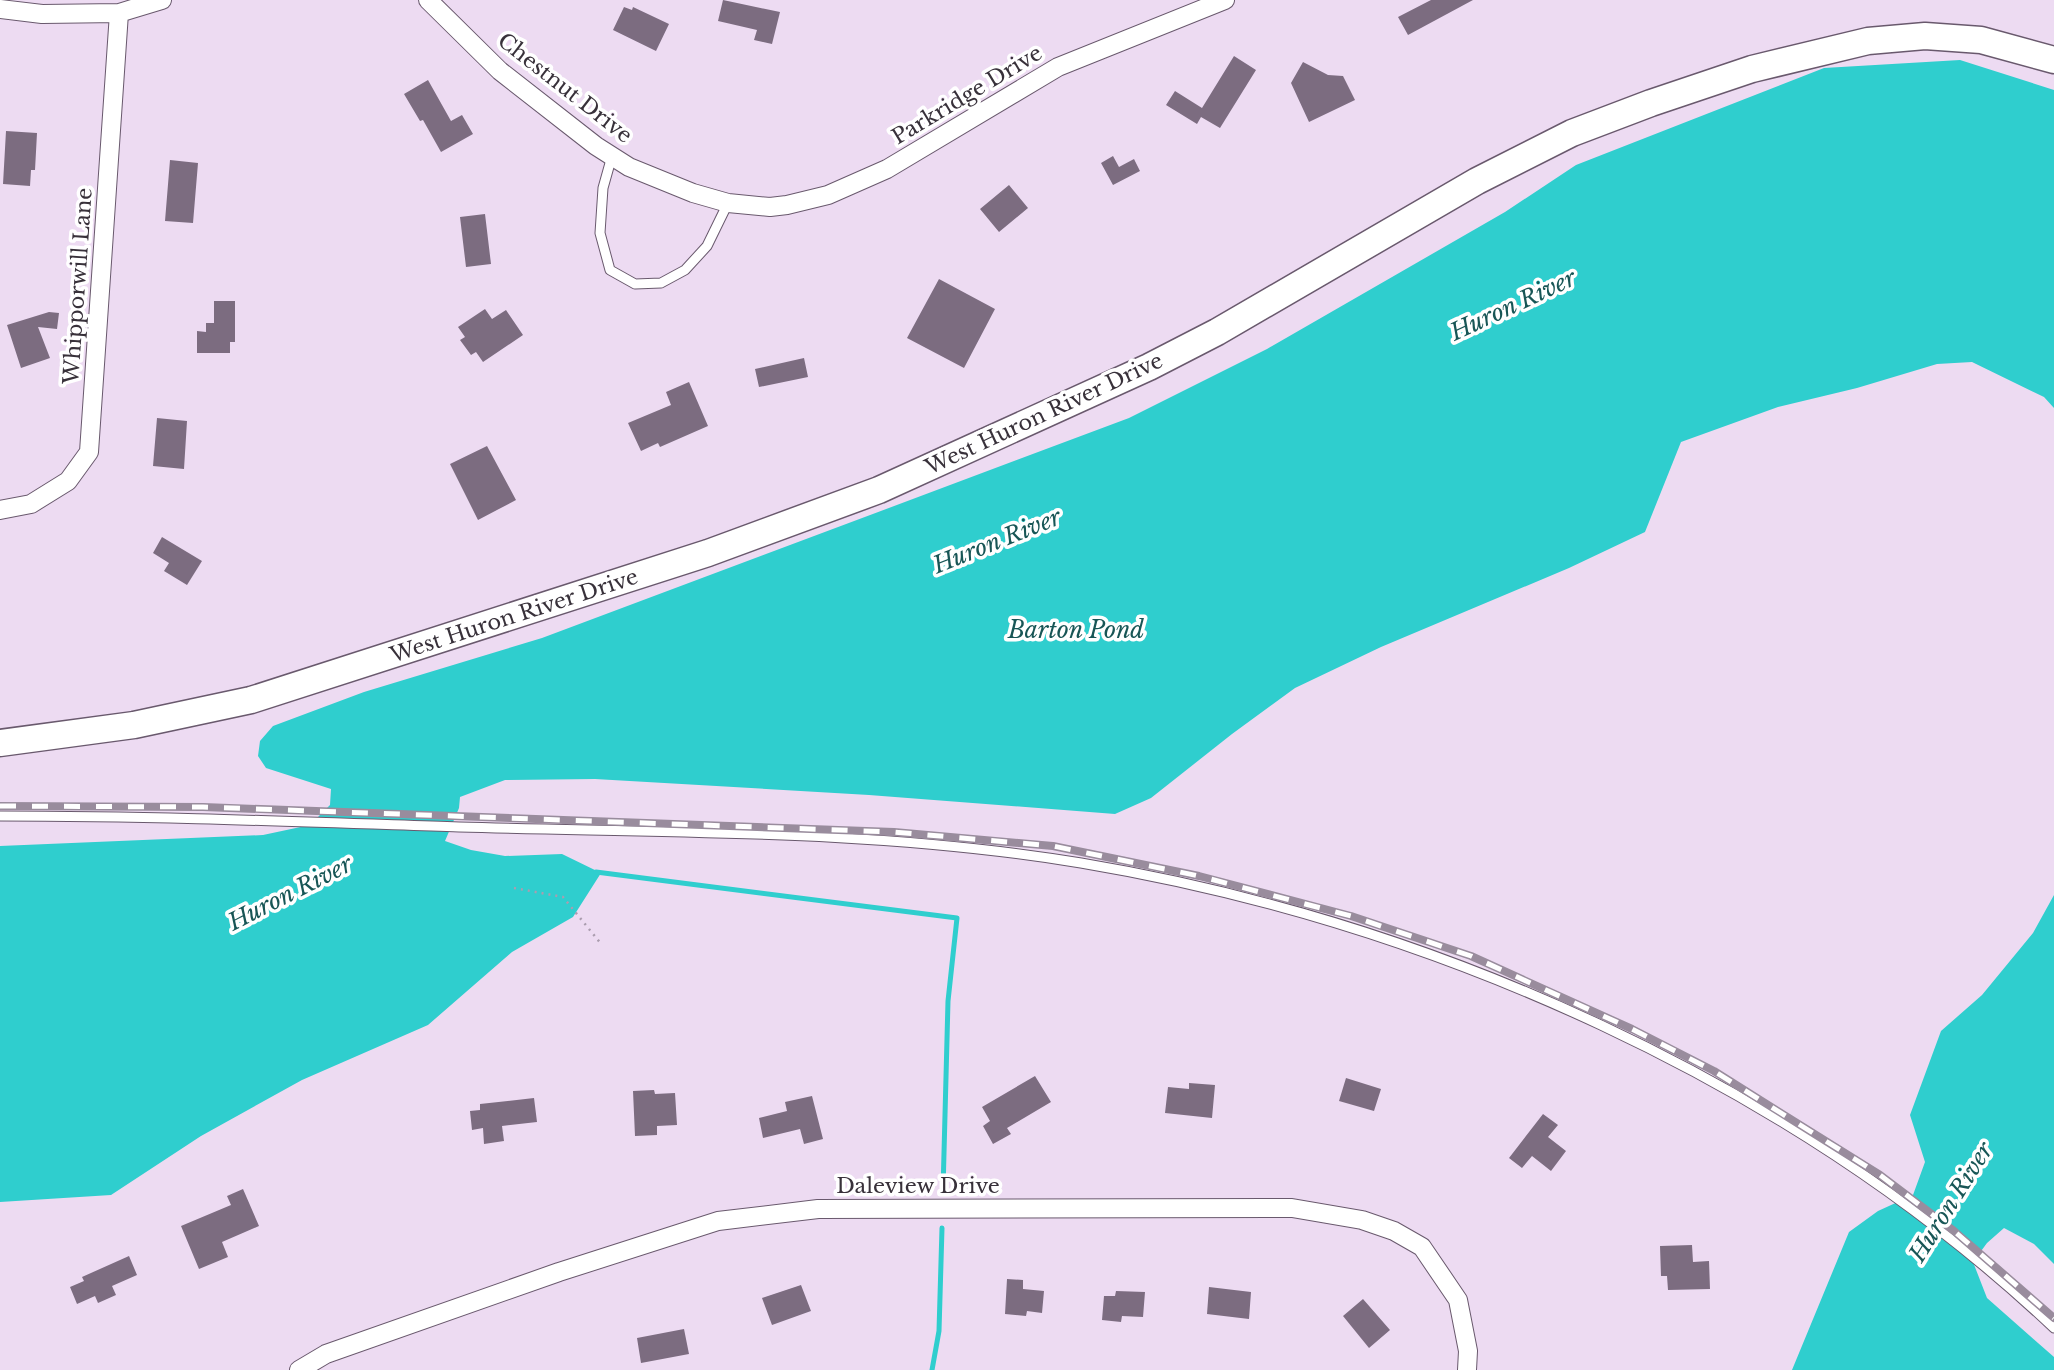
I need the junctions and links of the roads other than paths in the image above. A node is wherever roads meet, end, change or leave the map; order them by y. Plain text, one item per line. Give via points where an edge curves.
1 (162, 0) edge
2 (428, 0) edge
3 (1225, 0) edge
4 (0, 9) edge
5 (119, 13) junction
6 (2054, 60) edge
7 (612, 156) junction
8 (729, 203) junction
9 (0, 510) edge
10 (0, 743) edge
11 (0, 816) edge
12 (2054, 1328) edge
13 (299, 1370) edge
14 (1467, 1370) edge

1 - 5 street
2 - 7 street, Chestnut Drive via 500,71
3 - 8 street, Parkridge Drive via 1058,67 891,166 828,195 771,207
4 - 5 street via 42,14
5 - 9 street, Whipporwill Lane via 89,452 68,481 31,504
6 - 10 street, West Huron River Drive via 1981,40 1925,36 1868,41 1752,69 1572,132 1149,368 879,490 708,553 251,700 134,725
7 - 8 street, Chestnut Drive via 693,193
7 - 8 lane via 603,188 600,233 610,270 635,284 661,283 685,270 708,246
11 - 12 lane via 852,837 1084,863 1293,910 1487,976 1626,1038 1768,1112 1874,1182 1984,1266
13 - 14 street, Daleview Drive via 326,1354 718,1221 818,1209 1236,1208 1292,1208 1362,1220 1422,1247 1458,1300

